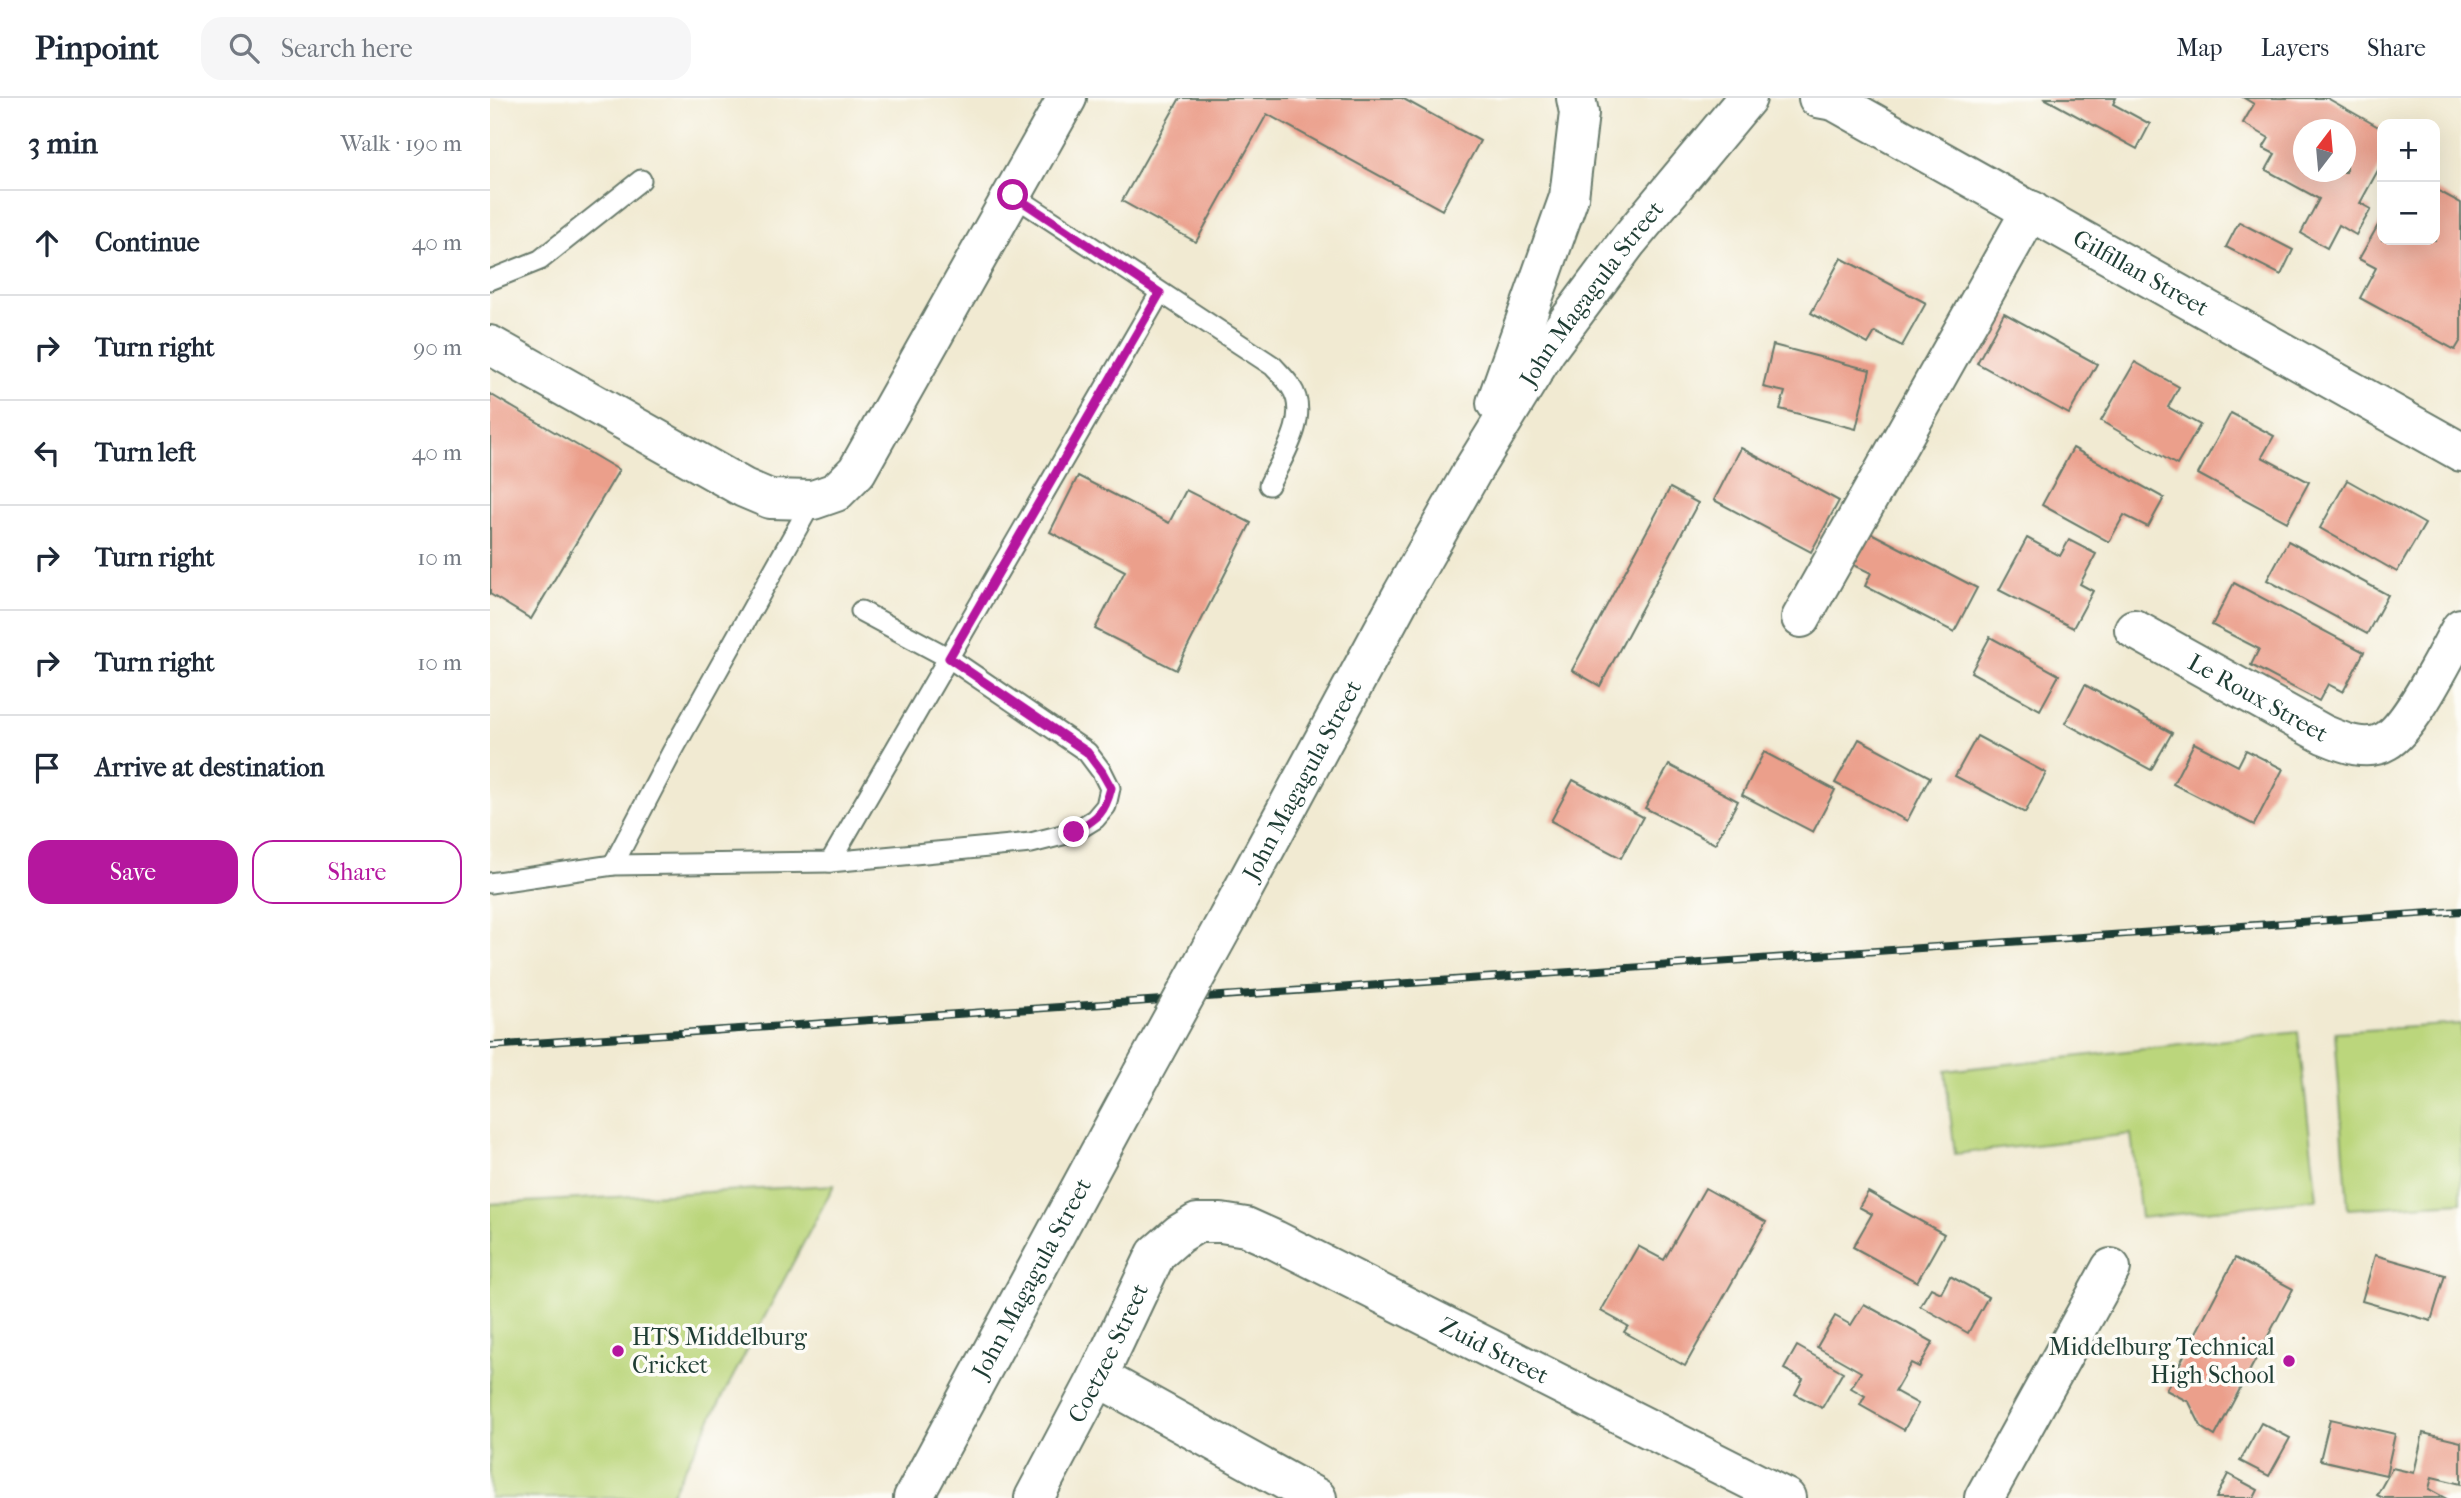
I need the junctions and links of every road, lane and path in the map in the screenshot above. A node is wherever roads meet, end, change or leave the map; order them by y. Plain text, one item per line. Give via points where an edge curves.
1 (1067, 98) edge
2 (1576, 98) edge
3 (1747, 98) edge
4 (1818, 98) edge
5 (641, 180) dead end
6 (1013, 195) junction
7 (2031, 210) junction
8 (490, 280) edge
9 (1160, 293) junction
10 (490, 345) edge
11 (2461, 452) edge
12 (1474, 468) junction
13 (1269, 485) dead end
14 (813, 500) junction
15 (862, 611) dead end
16 (1801, 618) dead end
17 (2461, 628) edge
18 (2134, 629) dead end
19 (949, 658) junction
20 (830, 862) junction
21 (613, 865) junction
22 (490, 883) edge
23 (1197, 1223) joint
24 (2111, 1268) dead end
25 (1098, 1377) junction
26 (913, 1498) edge
27 (1034, 1498) edge
28 (1317, 1498) edge
29 (1786, 1498) edge
30 (1984, 1498) edge

1 - 6 street
2 - 12 street via 1579,113 1569,197
3 - 12 street, John Magagula Street via 1628,242 1546,351
4 - 7 street, Gilfillan Street via 1834,101
5 - 8 lane via 540,260
6 - 9 lane
6 - 14 street via 858,471 836,492
7 - 11 street, Gilfillan Street
7 - 16 street
9 - 13 lane via 1273,366 1293,389 1298,411 1294,431
9 - 19 lane
10 - 14 street via 744,488 770,499
12 - 26 street, John Magagula Street, bridge
14 - 21 lane
15 - 19 lane
17 - 18 street, Le Roux Street via 2408,719 2386,741 2372,746 2349,745 2323,734
19 - 20 lane
19 - 20 lane via 1087,752 1111,788 1106,806 1074,832 1031,843
20 - 21 lane
21 - 22 lane
23 - 25 street, Coetzee Street via 1156,1254
23 - 29 street, Zuid Street via 1246,1227 1275,1240
24 - 30 street
25 - 27 street, Coetzee Street
25 - 28 street

